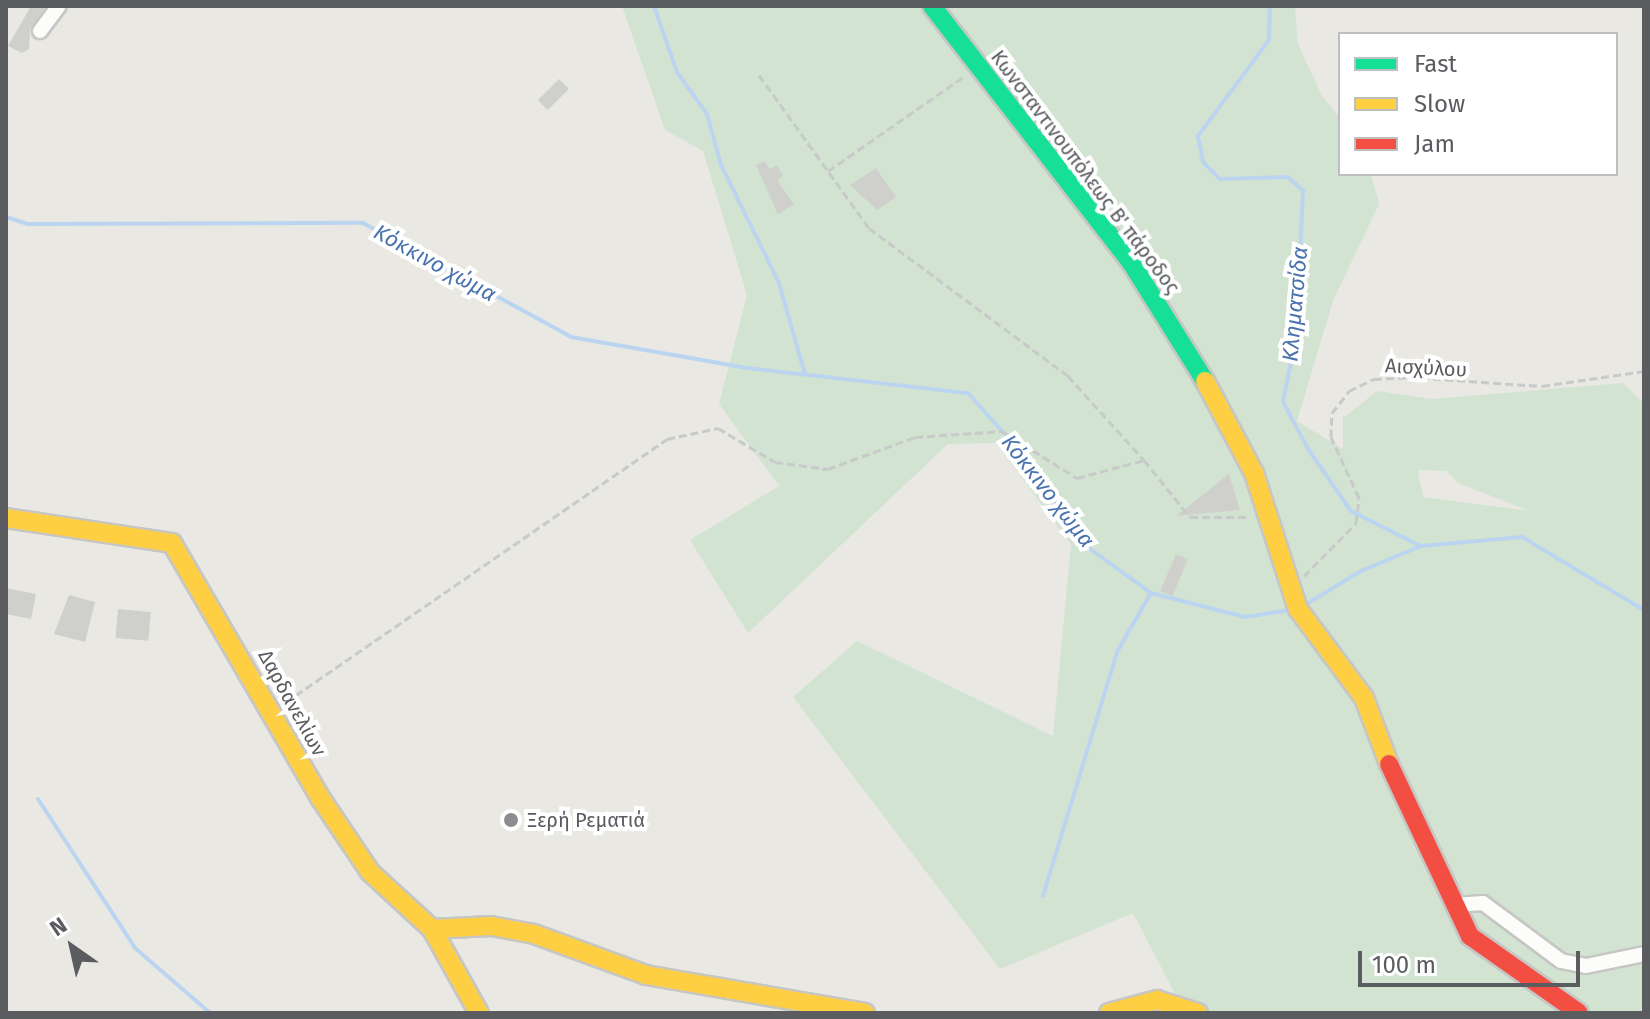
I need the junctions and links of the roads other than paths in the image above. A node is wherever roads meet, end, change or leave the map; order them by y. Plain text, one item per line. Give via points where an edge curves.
1 (59, 6) edge
2 (932, 6) edge
3 (40, 31) dead end
4 (6, 518) edge
5 (1455, 905) junction
6 (432, 929) junction
7 (1644, 954) edge
8 (479, 1013) edge
9 (865, 1013) edge
10 (1109, 1013) edge
11 (1198, 1013) edge
12 (1579, 1013) edge

1 - 3 street
2 - 5 street, Κωνσταντινουπόλεως Β' πάροδος via 1132,264 1230,422 1269,518 1290,590 1364,698 1405,807
4 - 6 street, Δαρδανελίων via 172,543 269,714 370,872
5 - 7 street via 1483,903 1561,961 1586,966
5 - 12 street, Κωνσταντινουπόλεως Β' πάροδος via 1470,936 1493,957
6 - 8 street, Δαρδανελίων
6 - 9 street via 491,926 534,934 646,975
10 - 11 street via 1157,1000

